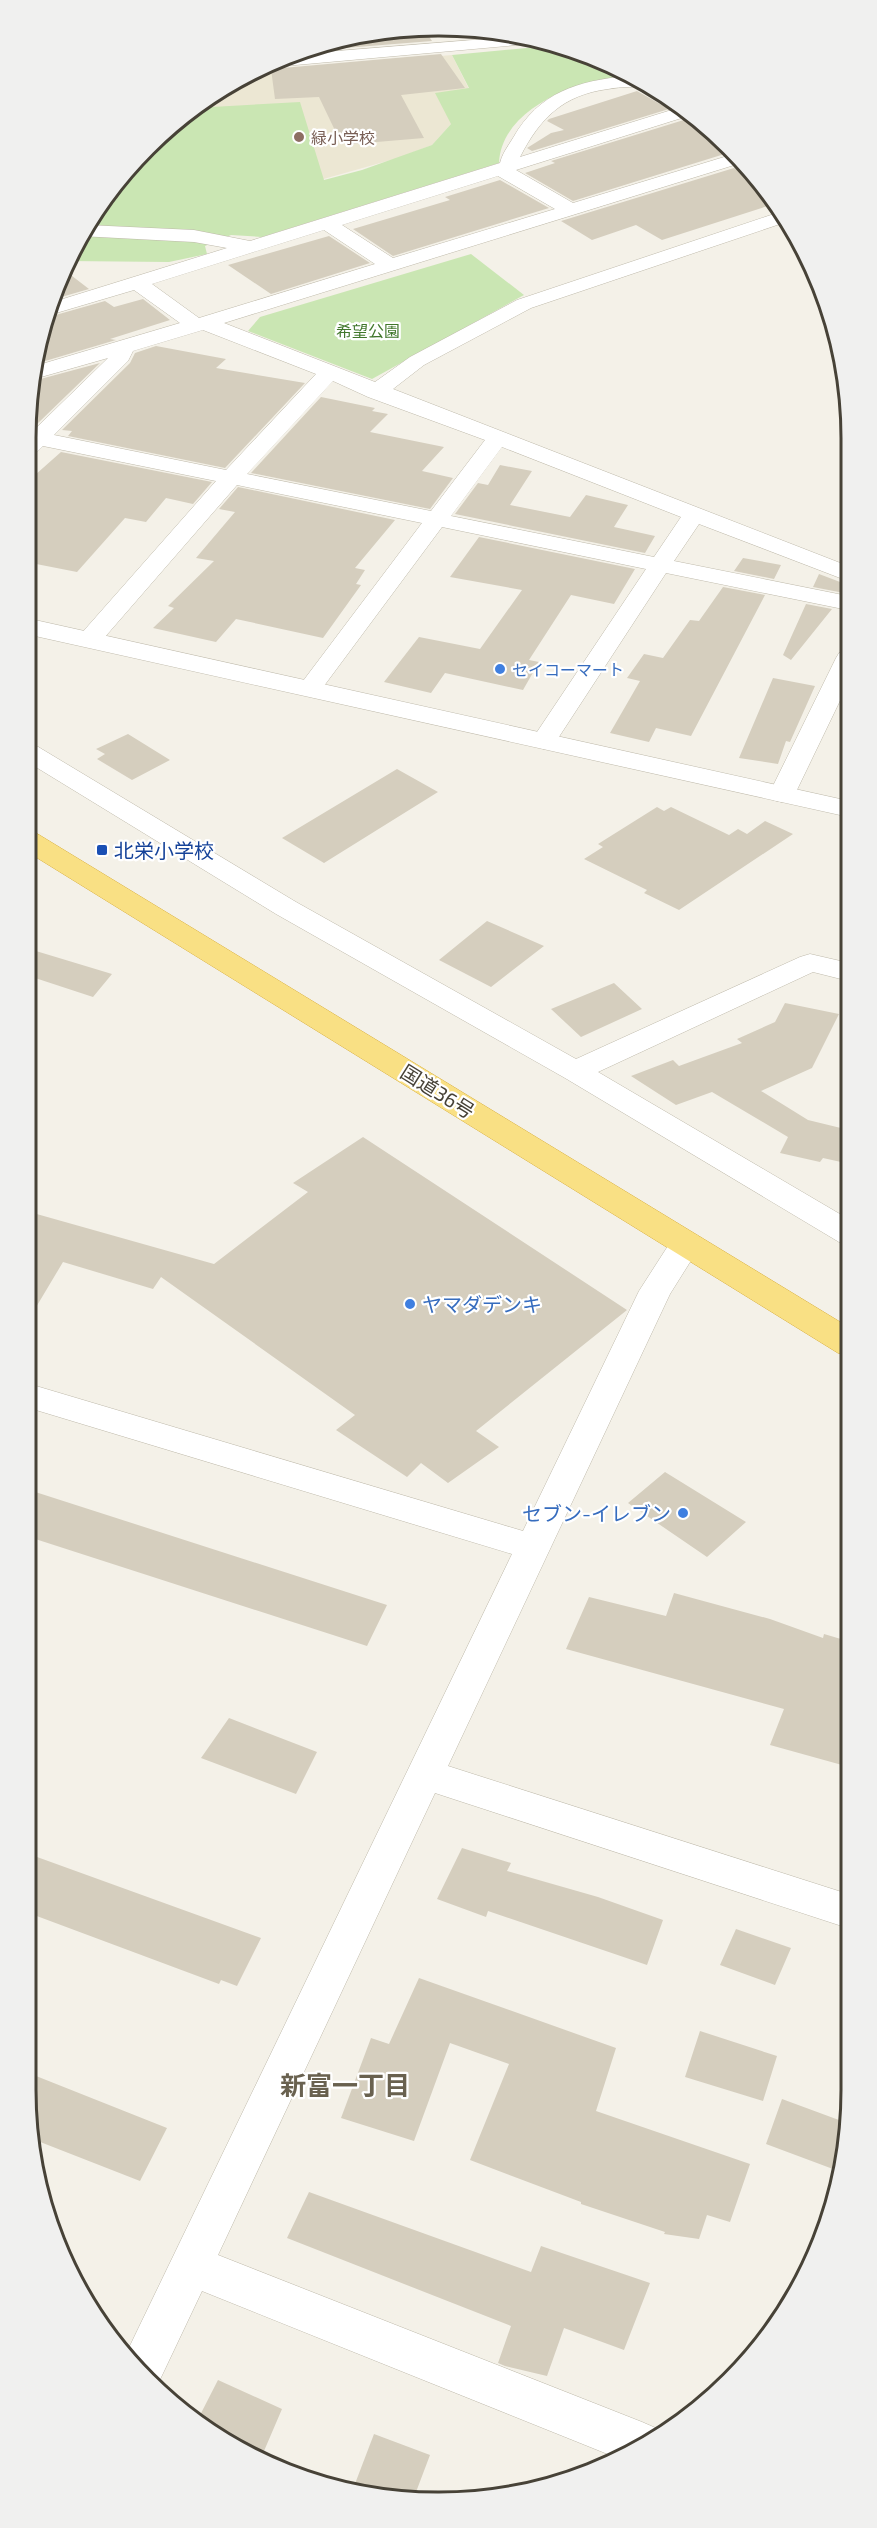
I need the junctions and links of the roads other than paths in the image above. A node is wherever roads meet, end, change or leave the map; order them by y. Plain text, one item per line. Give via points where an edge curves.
1 (491, 39) edge
2 (307, 58) edge
3 (625, 82) edge
4 (677, 114) edge
5 (730, 161) edge
6 (505, 167) junction
7 (571, 210) junction
8 (776, 219) edge
9 (326, 223) junction
10 (94, 231) edge
11 (250, 247) junction
12 (392, 266) junction
13 (137, 283) junction
14 (58, 307) edge
15 (200, 324) junction
16 (123, 346) junction
17 (42, 371) edge
18 (329, 373) junction
19 (376, 392) junction
20 (36, 436) edge
21 (498, 438) junction
22 (36, 443) edge
23 (231, 478) junction
24 (693, 515) junction
25 (435, 519) junction
26 (662, 566) junction
27 (841, 571) edge
28 (841, 602) edge
29 (36, 628) edge
30 (89, 640) junction
31 (841, 674) edge
32 (309, 689) junction
33 (544, 741) junction
34 (36, 756) edge
35 (782, 794) junction
36 (841, 807) edge
37 (36, 845) edge
38 (841, 970) edge
39 (575, 1071) junction
40 (841, 1229) edge
41 (686, 1244) junction
42 (841, 1339) edge
43 (36, 1398) edge
44 (533, 1547) junction
45 (425, 1774) junction
46 (841, 1909) edge
47 (190, 2265) junction
48 (144, 2364) edge
49 (633, 2442) edge

1 - 2 street via 389,45
3 - 6 street via 603,83 578,91 538,111 525,126
4 - 6 street
5 - 7 street
6 - 7 street
6 - 9 street
7 - 12 street
8 - 19 street via 524,304 417,361
9 - 11 street
9 - 12 street
10 - 11 street via 194,236
11 - 13 street
12 - 15 street
13 - 14 street
13 - 15 street
15 - 16 street
15 - 18 street
16 - 17 street
16 - 20 street via 121,357
18 - 19 street
18 - 23 street
19 - 21 street
21 - 24 street
21 - 25 street
22 - 23 street
23 - 25 street
23 - 30 street
24 - 26 street
24 - 27 street
25 - 26 street
25 - 32 street
26 - 28 street
26 - 33 street
29 - 30 street
30 - 32 street
31 - 35 street
32 - 33 street
33 - 35 street
34 - 39 street via 286,908
35 - 36 street
37 - 41 highway, 国道36号
38 - 39 street via 810,963
39 - 40 street
41 - 42 highway, 国道36号
41 - 44 street via 655,1291
43 - 44 street
44 - 45 street
45 - 46 street
45 - 47 street
47 - 48 street
47 - 49 street

